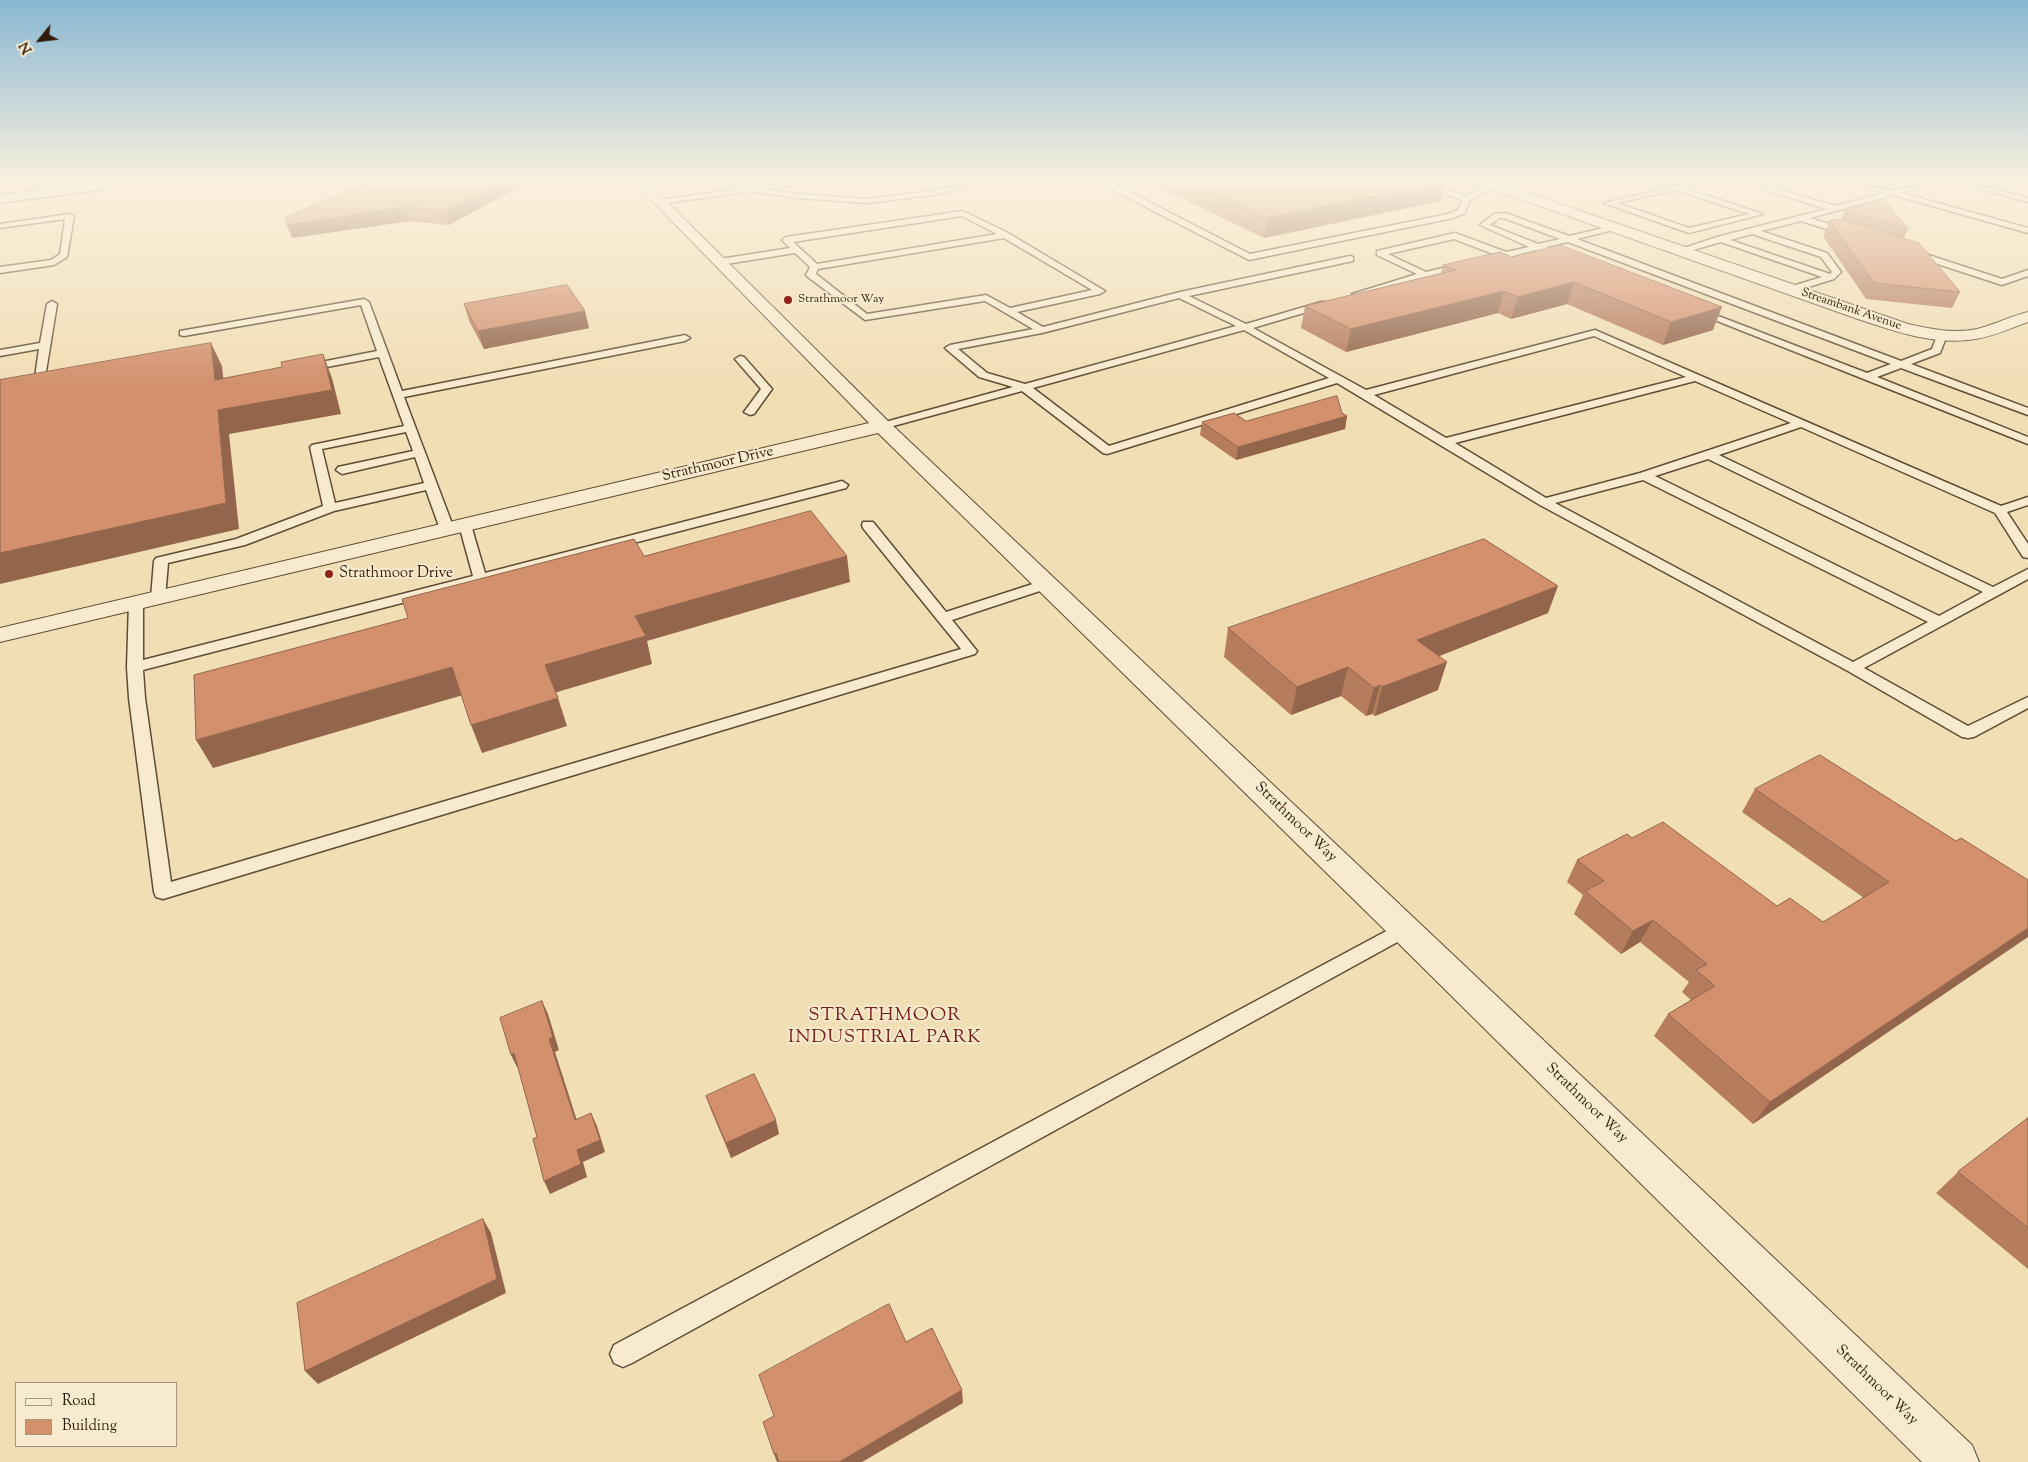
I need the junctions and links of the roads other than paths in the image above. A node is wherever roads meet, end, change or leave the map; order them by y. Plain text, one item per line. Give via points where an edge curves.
1 (65, 248) edge
2 (706, 248) edge
3 (926, 248) edge
4 (1027, 248) edge
5 (1232, 248) edge
6 (1292, 248) edge
7 (1401, 248) edge
8 (1487, 248) edge
9 (1532, 248) edge
10 (1540, 248) edge
11 (1594, 248) edge
12 (1674, 248) edge
13 (1686, 248) edge
14 (1745, 248) edge
15 (1804, 248) edge
16 (796, 250) joint
17 (1679, 250) junction
18 (1901, 250) edge
19 (1505, 255) junction
20 (1555, 255) edge
21 (1350, 259) dead end
22 (720, 262) junction
23 (815, 267) junction
24 (0, 270) edge
25 (2028, 273) edge
26 (1425, 275) junction
27 (1831, 277) junction
28 (1789, 290) junction
29 (1180, 295) junction
30 (52, 304) dead end
31 (1683, 305) edge
32 (1009, 312) junction
33 (2028, 317) edge
34 (1245, 327) junction
35 (1042, 330) junction
36 (184, 333) dead end
37 (1942, 335) junction
38 (684, 338) dead end
39 (45, 345) junction
40 (0, 353) edge
41 (382, 353) junction
42 (740, 359) dead end
43 (1901, 364) junction
44 (298, 369) edge
45 (1866, 377) junction
46 (1697, 378) junction
47 (1339, 379) junction
48 (39, 384) edge
49 (1024, 386) junction
50 (1365, 394) junction
51 (398, 395) junction
52 (750, 412) dead end
53 (2028, 412) edge
54 (1802, 423) junction
55 (882, 426) junction
56 (410, 428) junction
57 (2028, 441) edge
58 (1445, 442) junction
59 (419, 453) junction
60 (1708, 454) junction
61 (342, 470) dead end
62 (1644, 476) junction
63 (430, 485) junction
64 (842, 485) dead end
65 (2028, 501) edge
66 (1544, 502) junction
67 (330, 508) junction
68 (2000, 510) junction
69 (868, 525) dead end
70 (456, 527) junction
71 (2028, 554) edge
72 (2028, 573) edge
73 (480, 578) junction
74 (1047, 584) junction
75 (1993, 592) junction
76 (158, 598) junction
77 (136, 603) junction
78 (943, 618) junction
79 (1939, 622) junction
80 (0, 635) edge
81 (135, 667) junction
82 (1853, 668) junction
83 (2028, 702) edge
84 (1405, 929) junction
85 (623, 1354) dead end
86 (1955, 1462) edge

1 - 24 lane via 64,255 54,262
2 - 22 street, Strathmoor Way
3 - 23 lane
4 - 32 lane via 1100,291
5 - 6 lane via 1249,257
7 - 26 lane via 1380,253
8 - 19 lane
9 - 19 lane
10 - 20 lane
11 - 43 lane
12 - 17 street, Streambank Avenue
13 - 17 lane
14 - 27 lane
15 - 27 lane via 1824,255 1837,272
16 - 22 lane
16 - 23 lane
17 - 28 street, Streambank Avenue
18 - 25 lane via 2002,282
19 - 26 lane
21 - 29 lane
22 - 55 street, Strathmoor Way
23 - 32 lane via 810,275 865,317 986,298
26 - 34 lane
27 - 28 lane
28 - 37 street, Streambank Avenue via 1878,321
29 - 34 lane
29 - 35 lane
30 - 39 lane
31 - 45 lane
32 - 35 lane
33 - 37 street, Streambank Avenue via 1979,333
34 - 47 lane
34 - 49 lane
35 - 49 lane via 950,348 983,375
36 - 41 lane via 364,302
37 - 43 lane via 1936,352
38 - 51 lane
39 - 40 lane
39 - 48 lane
41 - 44 lane
41 - 51 lane
42 - 52 lane via 767,389
43 - 45 lane
43 - 53 lane
45 - 57 lane
46 - 50 lane via 1595,333
46 - 54 lane
46 - 58 lane
47 - 49 lane via 1107,450
47 - 50 lane
49 - 55 lane
50 - 58 lane
51 - 56 lane
54 - 60 lane
54 - 68 lane
55 - 70 street, Strathmoor Drive
55 - 74 street, Strathmoor Way
56 - 59 lane
56 - 67 lane via 316,447
58 - 66 lane
59 - 61 lane
59 - 63 lane
60 - 62 lane
60 - 75 lane
62 - 66 lane
62 - 79 lane
63 - 67 lane
63 - 70 lane
64 - 73 lane
65 - 68 lane
66 - 82 lane
67 - 76 lane via 240,542 161,561
68 - 71 lane
69 - 78 lane
70 - 73 lane
70 - 76 street, Strathmoor Drive
72 - 75 lane
73 - 81 lane
74 - 78 lane
74 - 84 street, Strathmoor Way
75 - 79 lane
76 - 77 street, Strathmoor Drive
77 - 80 street, Strathmoor Drive
77 - 81 lane
78 - 81 lane via 970,651 163,892
79 - 82 lane
82 - 83 lane via 1968,733
84 - 85 lane
84 - 86 street, Strathmoor Way

